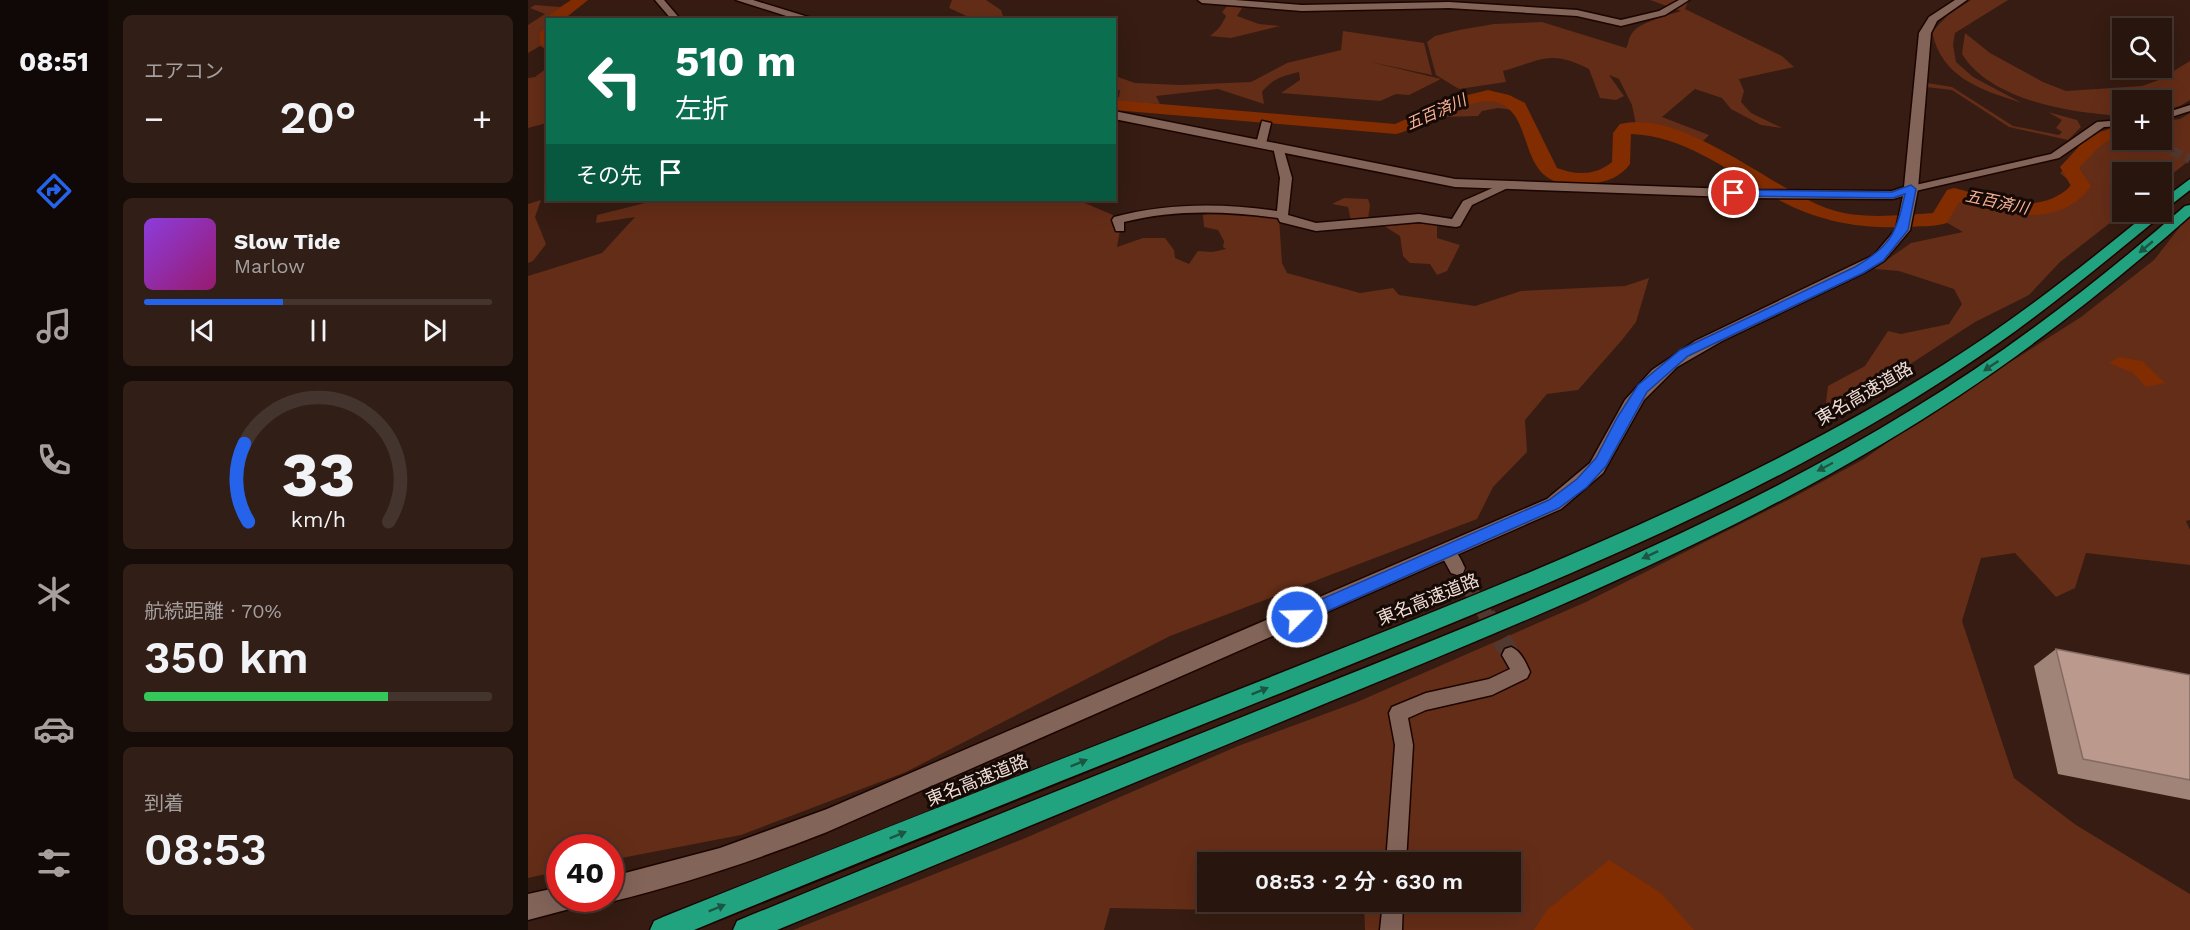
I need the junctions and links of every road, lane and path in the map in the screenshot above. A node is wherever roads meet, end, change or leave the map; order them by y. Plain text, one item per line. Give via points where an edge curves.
1 (660, 0) edge
2 (741, 0) edge
3 (1203, 0) edge
4 (1685, 0) edge
5 (1962, 0) edge
6 (1585, 1) edge
7 (1570, 13) junction
8 (675, 18) edge
9 (806, 18) edge
10 (2190, 108) edge
11 (2172, 114) edge
12 (1116, 115) edge
13 (1266, 123) dead end
14 (2112, 124) edge
15 (1261, 144) junction
16 (1278, 147) junction
17 (2190, 183) edge
18 (1508, 185) junction
19 (1911, 189) junction
20 (2172, 198) edge
21 (2190, 209) edge
22 (1282, 215) junction
23 (2145, 222) edge
24 (1120, 228) dead end
25 (1511, 655) tunnel mouth
26 (1397, 852) edge
27 (624, 887) edge
28 (546, 903) edge
29 (528, 907) edge
30 (1392, 912) edge
31 (663, 930) edge
32 (746, 930) edge
33 (1391, 930) edge

1 - 8 street
2 - 9 street
3 - 7 street via 1302,8 1449,5
4 - 7 street via 1662,13 1630,22
5 - 19 street via 1933,19 1925,33
6 - 7 street
10 - 11 street
12 - 15 street
13 - 15 street
14 - 19 street via 2101,124 2055,156
15 - 16 street
16 - 18 street via 1435,180
16 - 22 street via 1286,178
17 - 20 highway
18 - 19 street via 1774,194 1893,195
18 - 22 street via 1467,203 1456,223 1419,218 1316,227 1284,219
19 - 27 street via 1903,230 1879,258 1684,353 1643,389 1601,462 1582,483 1554,504 1452,561 731,858
21 -> 32 highway via 2075,305 2014,350 1874,441 1756,503 1531,610
22 - 24 street via 1251,210 1153,210 1118,220
31 -> 23 highway, 東名高速道路 via 1516,588 1667,521 1771,470 1925,384 2056,295
25 - 26 street via 1521,672 1492,687 1426,702 1398,713 1404,745
28 - 29 street
30 - 33 street

